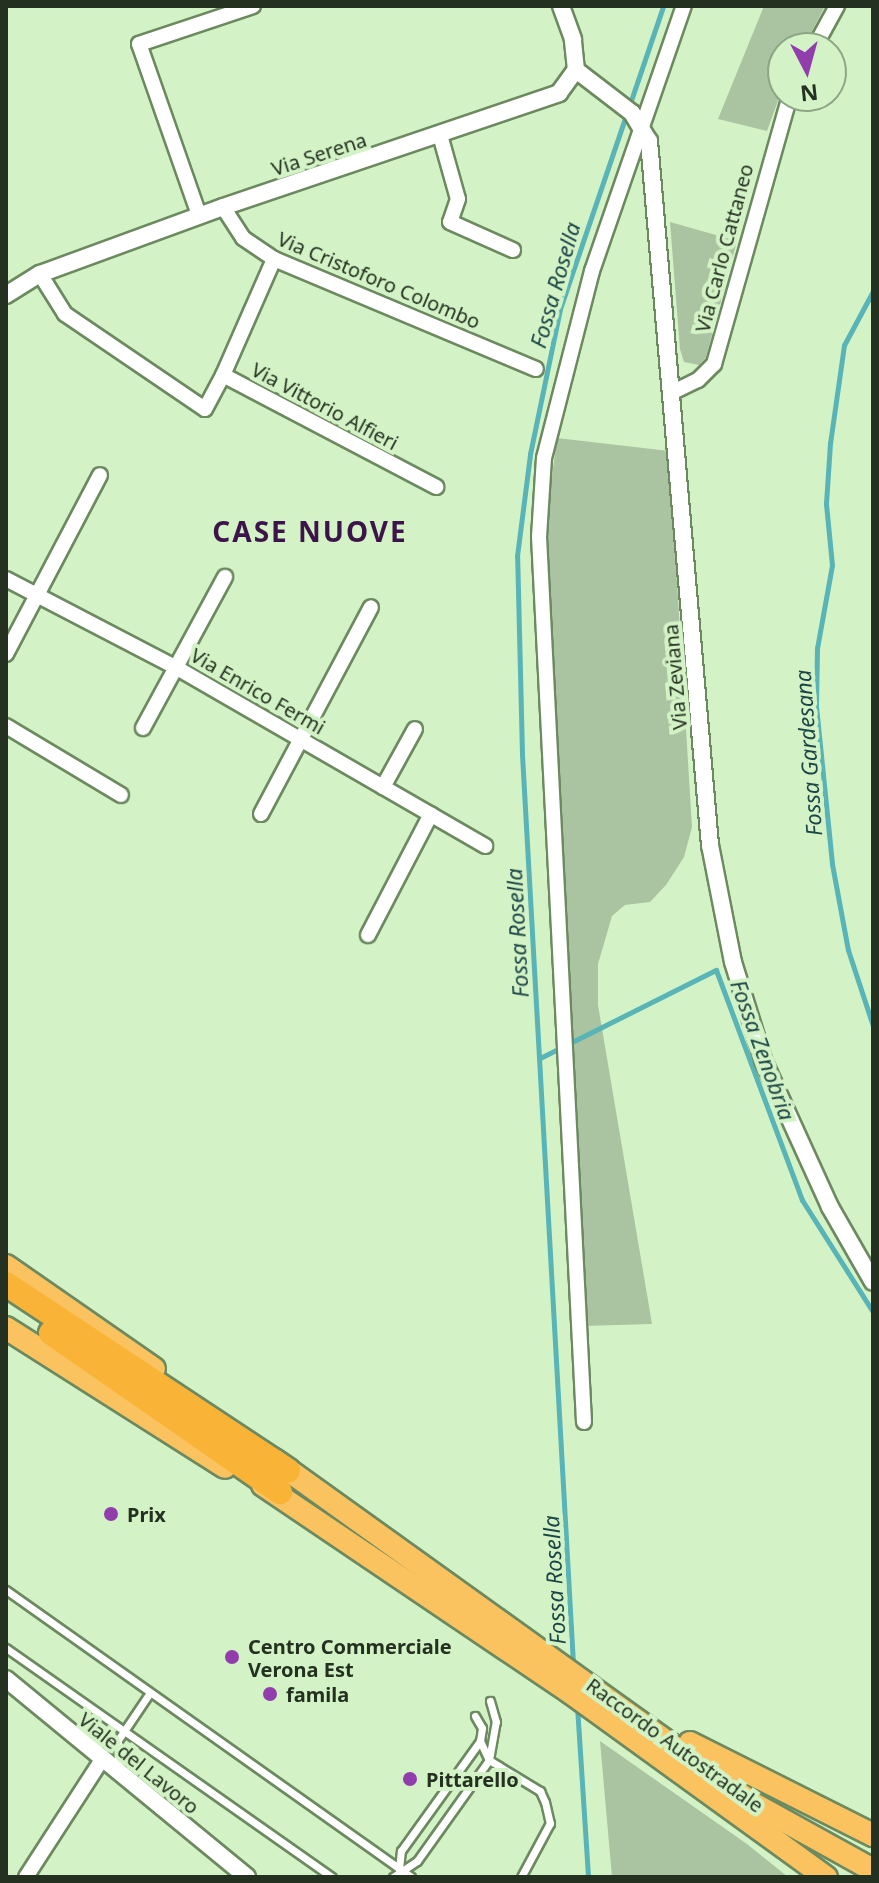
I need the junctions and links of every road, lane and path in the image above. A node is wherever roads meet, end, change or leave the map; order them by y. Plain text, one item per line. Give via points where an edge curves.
1 (253, 6) edge
2 (561, 6) edge
3 (684, 6) edge
4 (837, 6) edge
5 (823, 32) edge
6 (576, 70) junction
7 (785, 112) edge
8 (637, 120) junction
9 (440, 135) junction
10 (223, 207) junction
11 (199, 215) junction
12 (513, 250) dead end
13 (274, 259) junction
14 (40, 274) junction
15 (6, 295) edge
16 (536, 369) dead end
17 (223, 375) junction
18 (673, 392) junction
19 (100, 475) dead end
20 (436, 487) dead end
21 (225, 577) dead end
22 (6, 579) edge
23 (38, 596) junction
24 (371, 607) dead end
25 (6, 654) edge
26 (177, 668) junction
27 (6, 726) edge
28 (143, 728) dead end
29 (415, 729) dead end
30 (301, 740) junction
31 (383, 787) junction
32 (121, 795) dead end
33 (261, 814) dead end
34 (431, 814) junction
35 (485, 846) dead end
36 (368, 935) dead end
37 (6, 1254) edge
38 (6, 1266) edge
39 (873, 1282) edge
40 (6, 1284) edge
41 (6, 1301) edge
42 (6, 1328) edge
43 (584, 1422) dead end
44 (281, 1475) junction
45 (6, 1590) edge
46 (6, 1648) edge
47 (6, 1679) edge
48 (575, 1684) junction
49 (149, 1694) junction
50 (490, 1701) dead end
51 (628, 1711) junction
52 (475, 1716) dead end
53 (120, 1736) junction
54 (79, 1739) junction
55 (480, 1741) junction
56 (103, 1758) junction
57 (489, 1760) junction
58 (124, 1776) junction
59 (729, 1807) junction
60 (873, 1835) edge
61 (399, 1869) junction
62 (873, 1870) edge
63 (26, 1877) edge
64 (247, 1877) edge
65 (332, 1877) edge
66 (393, 1877) edge
67 (411, 1877) edge
68 (521, 1877) edge
69 (812, 1877) edge
70 (826, 1877) edge

1 - 11 street via 139,44
2 - 6 street via 573,39
3 - 8 street
4 - 5 street
6 - 8 street
6 - 9 street, Via Serena via 559,93
7 - 18 street, Via Carlo Cattaneo via 714,364 698,380
8 - 18 street, Via Zeviana via 649,141
8 - 43 street via 544,458 539,537
9 - 10 street, Via Serena
9 - 12 street via 458,199 450,222
10 - 11 street, Via Serena
10 - 13 street, Via Cristoforo Colombo via 243,238
11 - 14 street, Via Serena
13 - 16 street, Via Cristoforo Colombo
13 - 17 street, Via Vittorio Alfieri
14 - 15 street, Via Serena
14 - 17 street via 65,314 205,409
17 - 20 street, Via Vittorio Alfieri
18 - 39 street, Via Zeviana via 716,891 764,1062 830,1207
19 - 23 street
21 - 26 street
22 - 23 street, Via Enrico Fermi
23 - 25 street
23 - 26 street, Via Enrico Fermi
24 - 30 street
26 - 28 street
26 - 30 street, Via Enrico Fermi
27 - 32 street
29 - 31 street
30 - 31 street, Via Enrico Fermi
30 - 33 street
31 - 34 street, Via Enrico Fermi
34 - 35 street, Via Enrico Fermi
34 - 36 street
37 - 44 highway
38 - 44 highway
40 - 44 highway
41 - 44 highway
42 - 44 highway via 236,1474
44 - 48 highway, Raccordo Autostradale
45 - 49 lane
46 - 53 lane
47 - 54 street, Viale del Lavoro
48 - 51 highway, Raccordo Autostradale
48 - 59 highway, Raccordo Autostradale
49 - 53 lane
49 - 61 lane
50 - 57 lane via 496,1722
51 - 60 highway
51 - 62 highway, Raccordo Autostradale via 752,1803
52 - 55 lane via 482,1728
53 - 54 lane via 100,1746
53 - 58 lane via 114,1759
53 - 65 lane
54 - 56 street, Viale del Lavoro
55 - 57 lane
55 - 61 lane via 401,1851
56 - 58 street, Viale del Lavoro
56 - 63 street
57 - 61 lane via 417,1861
57 - 68 lane via 540,1791 545,1802 550,1823
58 - 64 street, Viale del Lavoro
59 - 69 highway
59 - 70 highway, Raccordo Autostradale
61 - 66 lane
61 - 67 lane

